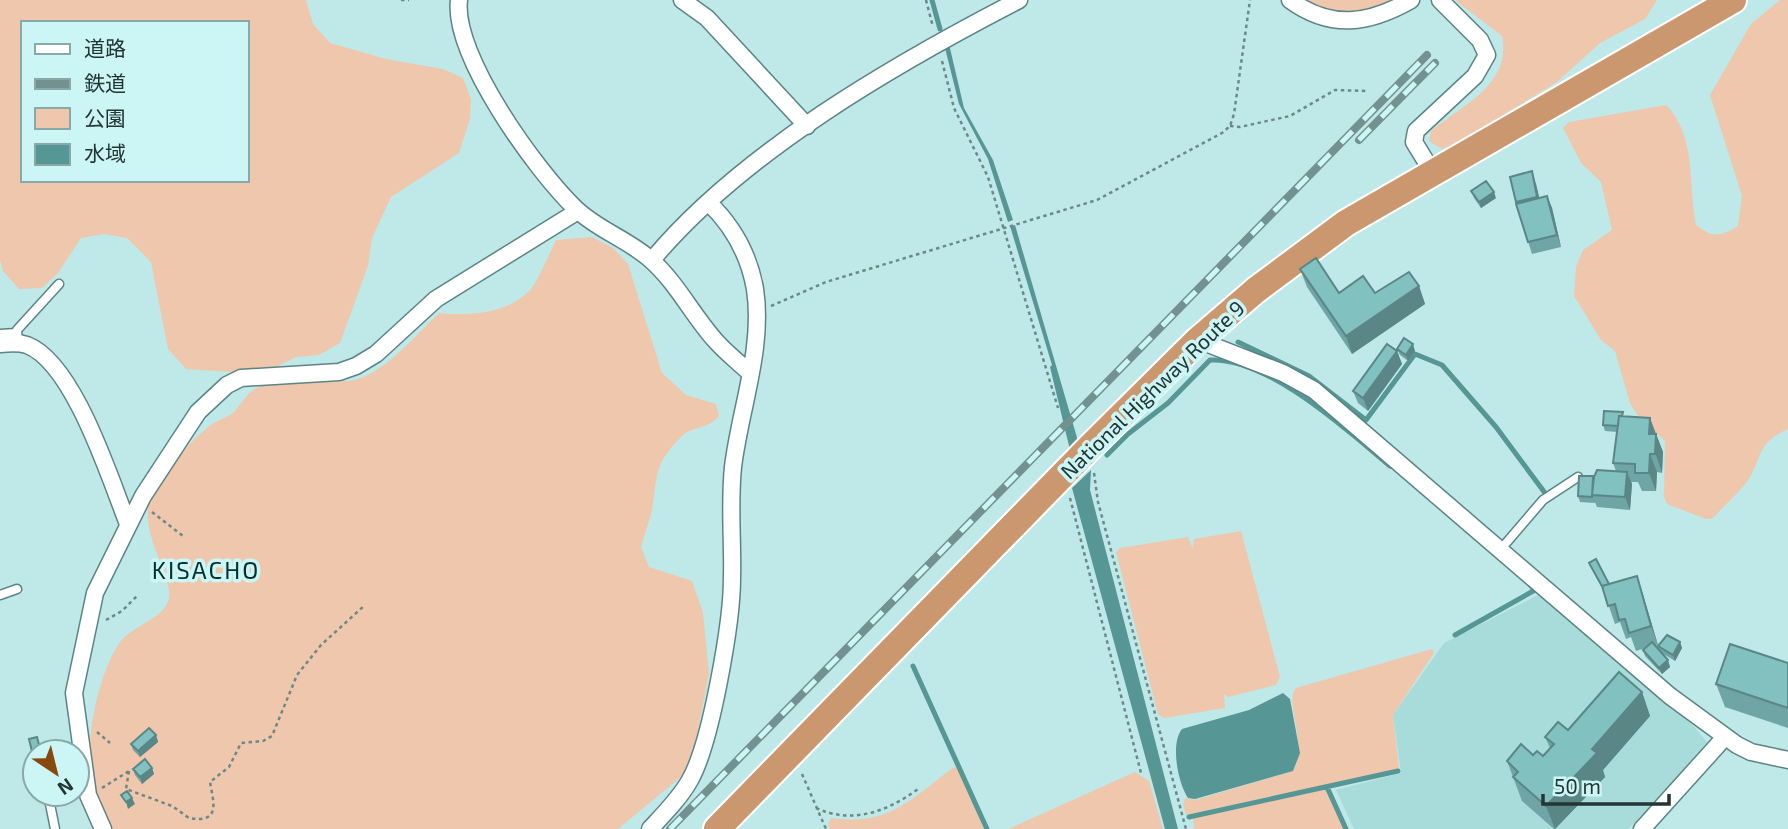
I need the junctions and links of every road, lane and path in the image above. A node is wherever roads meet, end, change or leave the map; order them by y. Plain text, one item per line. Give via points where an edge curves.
1 (401, 0) edge
2 (410, 0) edge
3 (682, 0) edge
4 (926, 0) edge
5 (1019, 0) edge
6 (1250, 0) edge
7 (1290, 0) edge
8 (1411, 0) edge
9 (1440, 0) edge
10 (1732, 0) edge
11 (456, 2) edge
12 (935, 36) dead end
13 (939, 49) dead end
14 (1367, 91) dead end
15 (807, 126) junction
16 (1230, 126) junction
17 (1433, 173) junction
18 (708, 202) junction
19 (578, 211) junction
20 (1004, 227) junction
21 (652, 260) junction
22 (58, 284) dead end
23 (757, 312) junction
24 (0, 334) edge
25 (17, 338) junction
26 (1198, 341) junction
27 (0, 344) edge
28 (749, 372) junction
29 (1058, 408) dead end
30 (1091, 446) junction
31 (1063, 474) junction
32 (1578, 477) edge
33 (143, 496) junction
34 (128, 524) junction
35 (183, 536) dead end
36 (1501, 549) junction
37 (17, 589) dead end
38 (0, 595) edge
39 (137, 596) dead end
40 (365, 605) dead end
41 (88, 629) junction
42 (1725, 737) junction
43 (80, 738) edge
44 (1788, 760) edge
45 (802, 773) dead end
46 (1141, 773) dead end
47 (918, 789) dead end
48 (91, 792) edge
49 (91, 801) edge
50 (51, 808) edge
51 (817, 808) junction
52 (55, 829) edge
53 (103, 829) edge
54 (650, 829) edge
55 (717, 829) edge
56 (826, 829) edge
57 (1186, 829) edge
58 (1642, 829) edge

1 - 2 path
3 - 15 street via 707,18
4 - 12 path
5 - 15 street via 939,41
6 - 16 path
7 - 8 street via 1322,16 1354,21 1382,16
9 - 17 street via 1480,40 1487,55 1475,76 1416,131 1414,142
10 - 17 highway, National Highway Route 9
11 - 19 street via 471,54 490,95 525,147
13 - 20 path via 954,108 988,177
14 - 16 path via 1335,90 1290,116
15 - 18 street via 753,163
16 - 20 path via 1097,200
17 - 26 highway, National Highway Route 9 via 1346,223 1256,290
18 - 21 street
18 - 23 street via 745,252
19 - 21 street
19 - 33 street via 436,299 376,354 356,366 339,372 241,379 227,385 198,412
20 - 23 path via 826,282
20 - 29 path
21 - 28 street via 715,341
22 - 25 lane
23 - 28 street
24 - 25 lane
25 - 27 street
25 - 34 street via 42,354 88,418
26 - 30 highway, National Highway Route 9
26 - 36 street via 1283,373 1314,390
28 - 54 street via 730,502 732,599 709,719 690,781
30 - 31 highway, National Highway Route 9
30 - 57 path via 1098,502
31 - 46 path
31 - 55 highway, National Highway Route 9
32 - 36 lane via 1544,500
33 - 34 street
33 - 35 path via 153,514
34 - 41 street via 95,593
36 - 42 street via 1670,696
37 - 38 lane
39 - 41 path via 122,611
40 - 48 path via 321,645 297,675 272,736 242,743 229,766 210,782 216,803 207,816 189,818 172,806 126,789 129,771
41 - 43 street via 74,694
42 - 44 street via 1751,752
42 - 58 street
45 - 51 path
47 - 51 path via 876,813 844,816
49 - 53 street
50 - 52 lane
51 - 56 path

